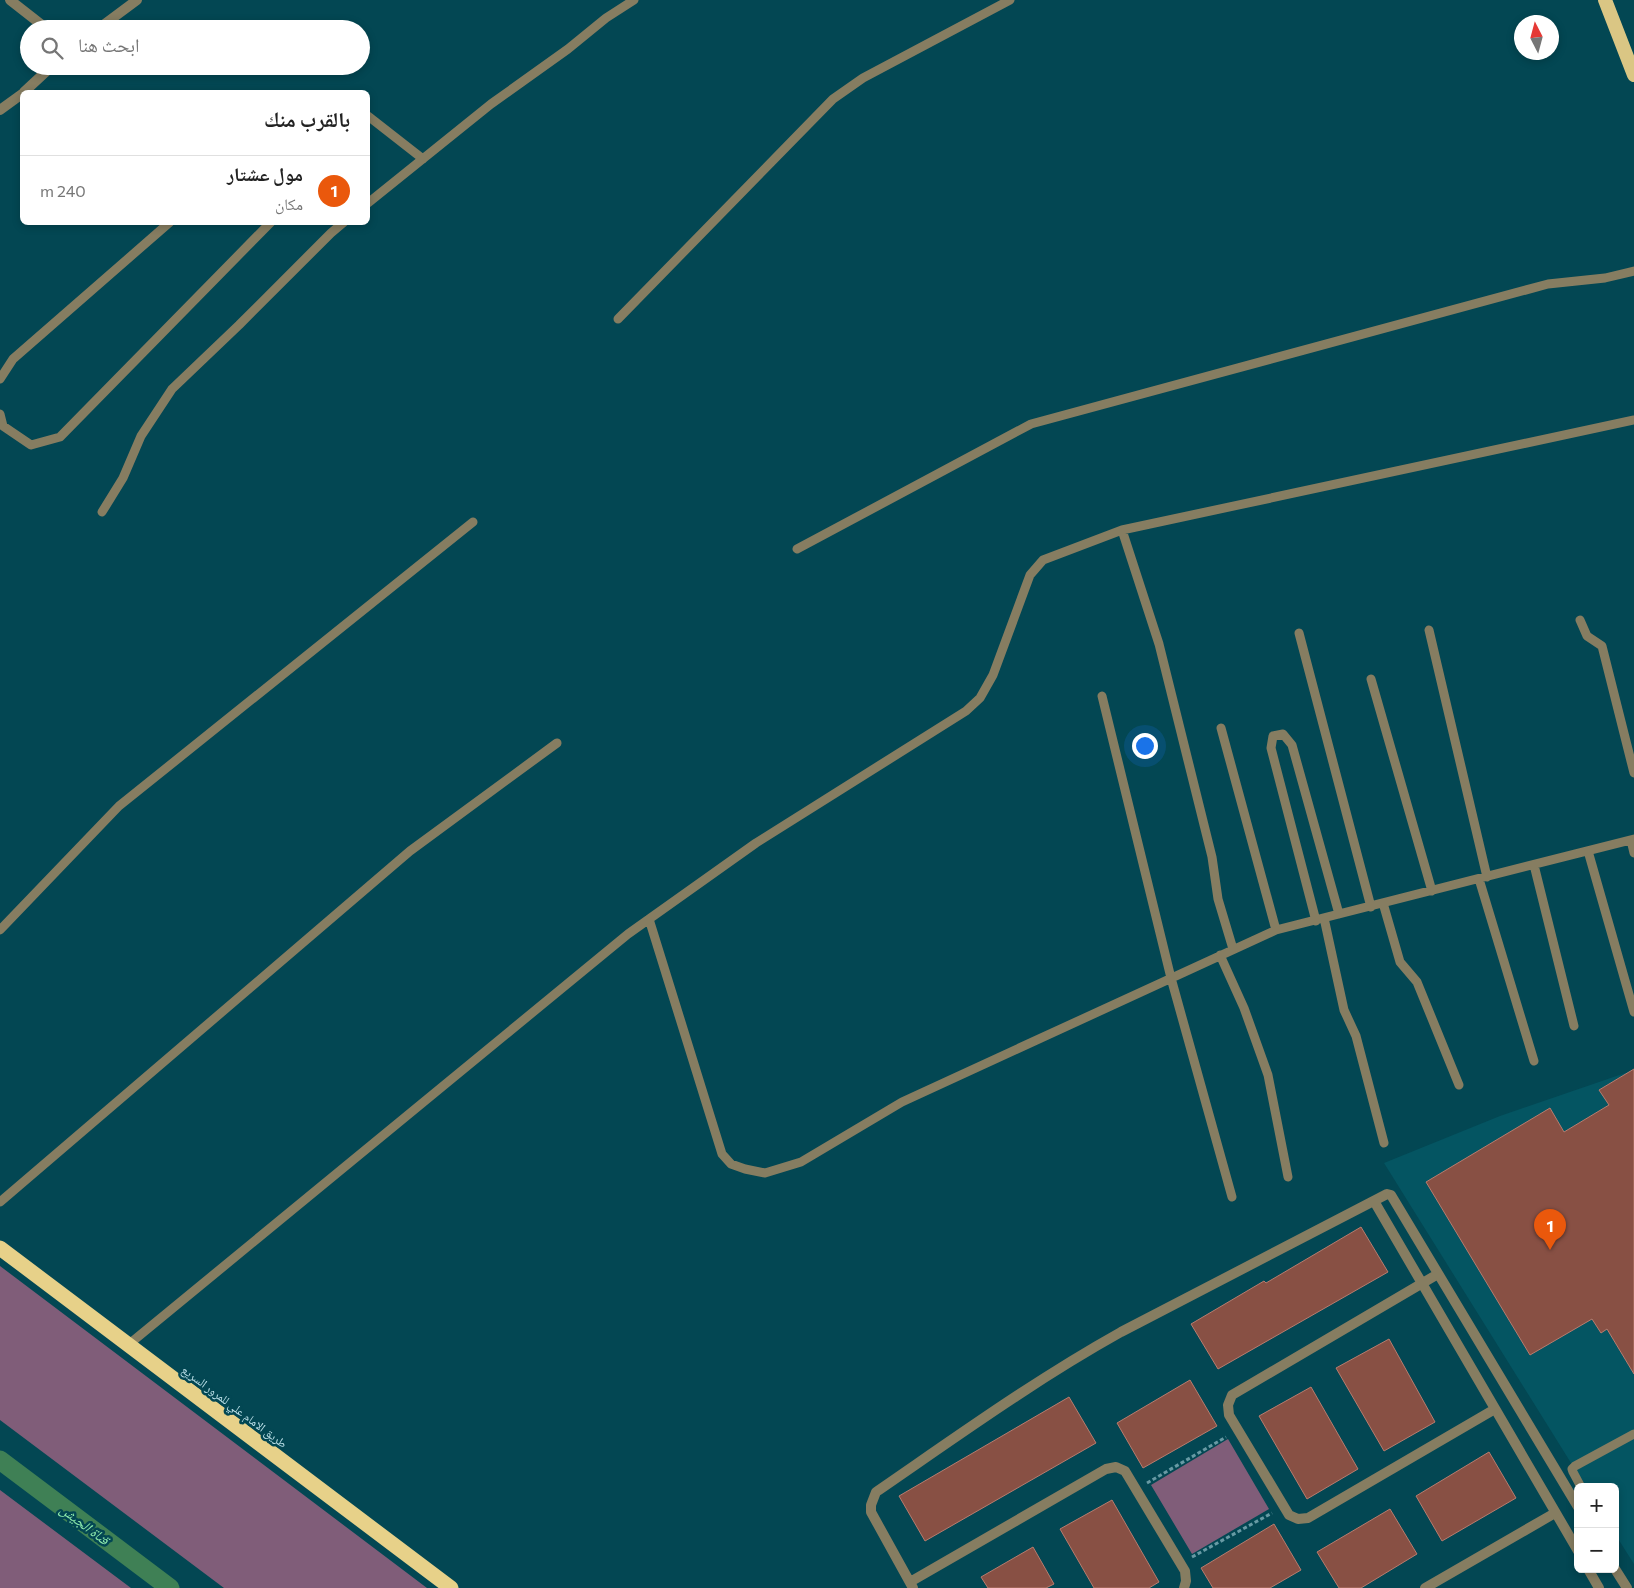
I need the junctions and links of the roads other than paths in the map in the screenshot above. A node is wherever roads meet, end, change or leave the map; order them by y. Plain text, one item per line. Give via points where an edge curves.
1 (10, 0) edge
2 (137, 0) edge
3 (634, 0) edge
4 (1010, 0) edge
5 (1605, 0) edge
6 (36, 20) edge
7 (110, 20) edge
8 (42, 75) edge
9 (1634, 75) edge
10 (26, 90) edge
11 (20, 95) edge
12 (0, 110) edge
13 (370, 118) edge
14 (422, 158) junction
15 (370, 201) edge
16 (167, 225) edge
17 (268, 225) edge
18 (340, 225) edge
19 (1634, 272) edge
20 (618, 319) dead end
21 (0, 379) edge
22 (0, 414) edge
23 (1634, 420) edge
24 (102, 512) dead end
25 (473, 522) dead end
26 (1122, 530) junction
27 (797, 549) dead end
28 (1580, 620) dead end
29 (1429, 630) dead end
30 (1299, 632) dead end
31 (1372, 679) dead end
32 (1102, 696) dead end
33 (1221, 728) dead end
34 (557, 743) dead end
35 (1634, 773) edge
36 (1632, 840) edge
37 (1588, 851) junction
38 (1634, 853) edge
39 (1534, 865) junction
40 (1483, 878) junction
41 (1432, 891) junction
42 (1383, 903) junction
43 (1371, 907) junction
44 (1339, 914) junction
45 (648, 919) junction
46 (1320, 919) junction
47 (0, 930) edge
48 (1276, 930) junction
49 (1233, 949) junction
50 (1220, 955) junction
51 (1171, 978) junction
52 (1634, 1012) edge
53 (1574, 1026) dead end
54 (1534, 1061) dead end
55 (1459, 1085) dead end
56 (1384, 1143) dead end
57 (1288, 1177) dead end
58 (1232, 1197) dead end
59 (1374, 1201) junction
60 (0, 1202) edge
61 (0, 1248) edge
62 (1438, 1274) junction
63 (1422, 1284) junction
64 (128, 1345) junction
65 (1495, 1409) junction
66 (1634, 1434) edge
67 (1579, 1483) edge
68 (1574, 1499) edge
69 (1555, 1513) junction
70 (1574, 1544) edge
71 (1590, 1573) edge
72 (1619, 1573) edge
73 (911, 1585) edge
74 (451, 1588) edge
75 (1184, 1588) edge
76 (1425, 1588) edge
77 (1599, 1588) edge
78 (1627, 1588) edge

1 - 6 street
2 - 7 street
3 - 14 lane
4 - 20 lane via 863,78 833,99
5 - 9 highway
8 - 10 street
11 - 12 street
13 - 14 lane
14 - 15 lane
16 - 21 lane via 12,359
17 - 22 lane via 60,437 31,445 3,426
18 - 24 lane via 172,388 141,436 123,478
19 - 27 lane via 1548,284 1031,424
23 - 26 lane
25 - 47 lane via 120,806
26 - 45 lane via 1043,560 1030,575 993,676 980,698 966,712 756,844
26 - 49 lane via 1159,644 1212,857 1218,898
28 - 35 lane via 1587,636 1602,646
29 - 40 lane
30 - 43 lane
31 - 41 lane
32 - 51 lane
33 - 48 lane
34 - 60 lane via 410,851
36 - 37 lane
36 - 38 lane
37 - 39 lane
37 - 52 lane
39 - 40 lane
39 - 53 lane
40 - 41 lane
40 - 54 lane
41 - 42 lane
42 - 43 lane
42 - 55 lane via 1400,962 1417,982
43 - 44 lane
44 - 46 lane
44 - 46 lane via 1292,745 1283,734 1273,736 1271,748
45 - 51 lane via 722,1154 731,1164 765,1173 801,1162 902,1102
45 - 64 lane
46 - 48 lane
46 - 56 lane
48 - 49 lane
49 - 50 lane
50 - 51 lane
50 - 57 lane via 1244,1008 1268,1075
51 - 58 lane
59 - 62 street via 1391,1195
59 - 63 street
59 - 73 street via 1080,1355 876,1492 870,1505 871,1512
61 - 64 highway, طريق الامام علي للمرور السريع
62 - 63 street
62 - 68 street
63 - 65 street
63 - 65 street via 1232,1395 1228,1404 1229,1415 1289,1515 1298,1519 1308,1518
64 - 74 highway, طريق الامام علي للمرور السريع
65 - 69 street
66 - 67 lane via 1575,1466 1572,1469
69 - 70 street
69 - 76 street
71 - 77 street
72 - 78 street
73 - 75 street via 1106,1469 1116,1468 1125,1471 1185,1571

